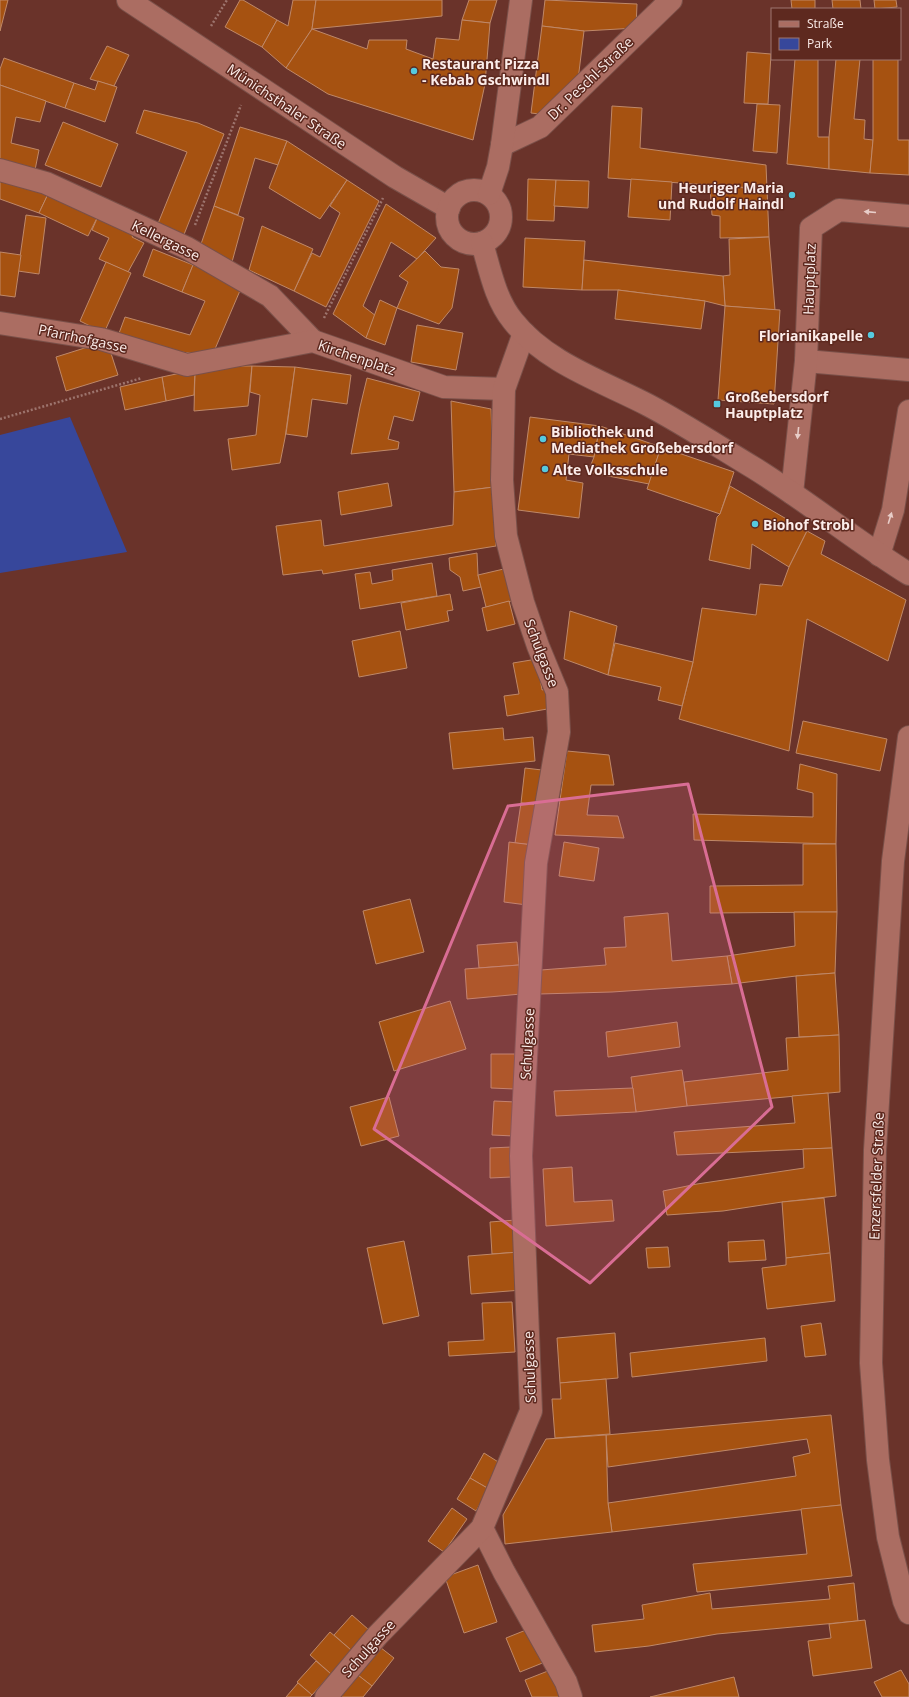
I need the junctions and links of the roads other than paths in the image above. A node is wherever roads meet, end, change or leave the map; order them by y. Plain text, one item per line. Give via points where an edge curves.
1 (128, 0) edge
2 (521, 0) edge
3 (671, 0) edge
4 (502, 145) junction
5 (0, 170) edge
6 (489, 194) junction
7 (448, 208) junction
8 (909, 216) edge
9 (482, 243) junction
10 (0, 323) edge
11 (524, 333) junction
12 (313, 342) junction
13 (806, 361) junction
14 (187, 365) joint
15 (909, 370) edge
16 (504, 389) junction
17 (909, 411) edge
18 (792, 493) junction
19 (879, 555) junction
20 (909, 574) edge
21 (909, 737) edge
22 (482, 1528) junction
23 (909, 1613) edge
24 (326, 1697) edge
25 (571, 1697) edge

1 - 7 street, Münichsthaler Straße via 395,177
2 - 4 street
3 - 4 street, Dr. Peschl-Straße via 540,127
4 - 6 street via 498,168
5 - 12 street, Kellergasse via 46,183 187,248 270,296
6 - 7 street via 473,190 465,192
6 - 9 street via 500,207 502,215 495,236
7 - 9 street via 447,222 456,237 466,243
8 -> 13 street, Hauptplatz via 839,210 811,228
9 - 11 street via 501,303
10 - 14 street, Pfarrhofgasse via 101,339
11 - 16 street, Schulgasse
11 - 18 street via 549,353 648,405
12 - 14 street, Kirchenplatz
12 - 16 street, Kirchenplatz via 444,387
13 - 15 street
13 -> 18 street, Hauptplatz
16 - 22 street, Schulgasse via 502,480 506,536 523,602 557,692 559,732 536,863 521,1156 531,1411
19 -> 17 street via 893,510
18 - 19 street
19 - 20 street
21 - 23 street, Enzersfelder Straße via 893,861 876,1150 871,1363 878,1460 888,1537
22 - 24 street, Schulgasse via 377,1636
22 - 25 street via 566,1682

